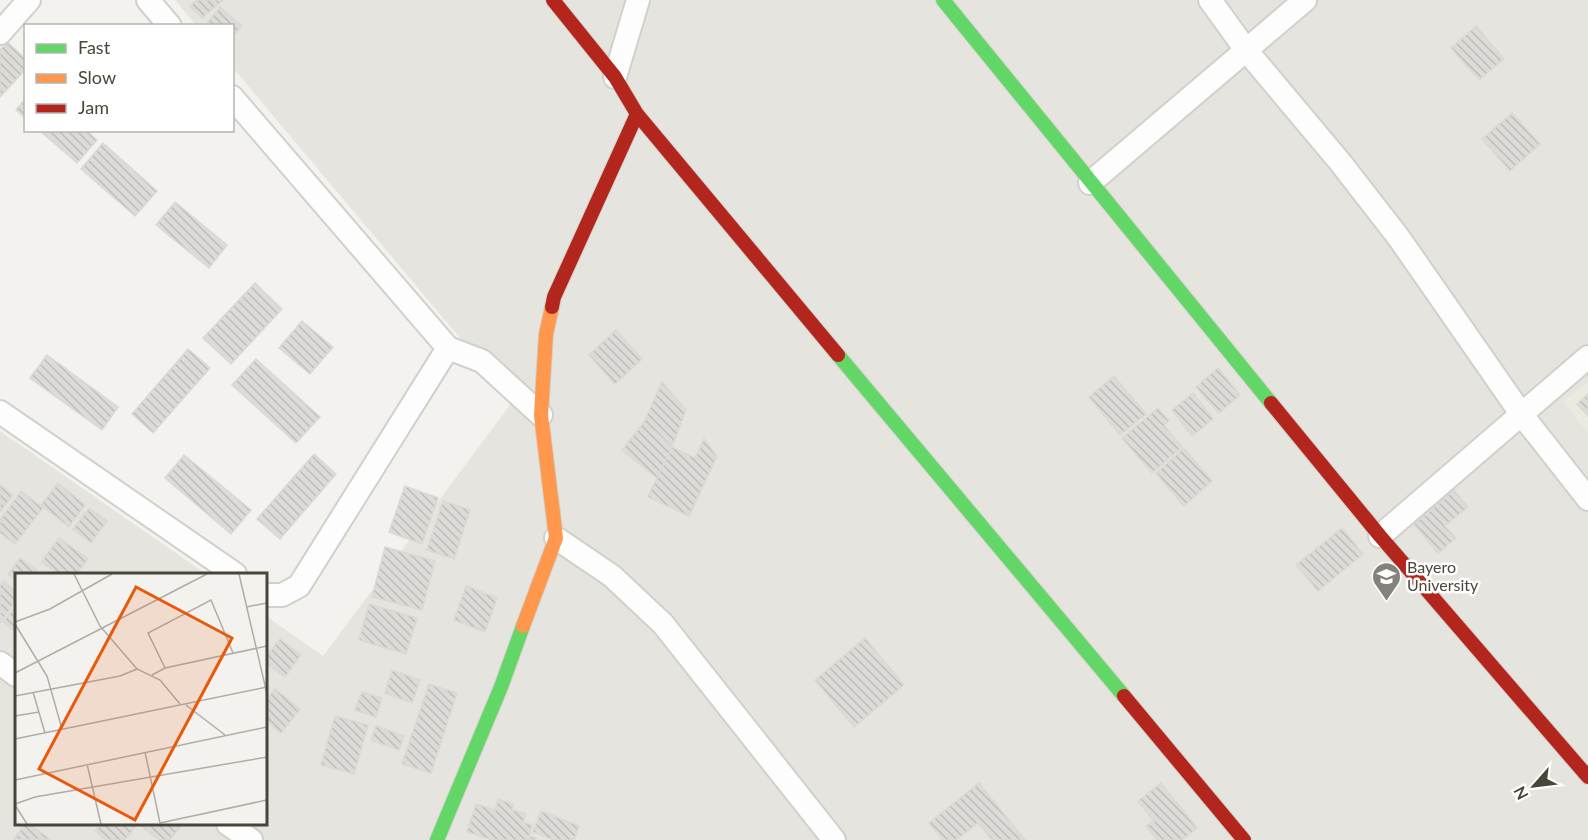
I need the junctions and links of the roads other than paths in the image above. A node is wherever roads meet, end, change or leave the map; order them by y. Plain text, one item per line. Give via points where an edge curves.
1 (29, 0) edge
2 (148, 0) edge
3 (553, 0) edge
4 (638, 0) edge
5 (943, 0) edge
6 (1210, 0) edge
7 (1305, 0) edge
8 (168, 24) edge
9 (0, 33) edge
10 (1246, 50) junction
11 (615, 77) junction
12 (234, 99) edge
13 (637, 114) junction
14 (1090, 183) junction
15 (448, 348) junction
16 (1588, 357) edge
17 (0, 412) edge
18 (541, 415) junction
19 (1522, 415) junction
20 (1588, 499) edge
21 (1380, 536) junction
22 (556, 538) junction
23 (234, 573) edge
24 (267, 595) edge
25 (0, 663) edge
26 (15, 674) edge
27 (1588, 777) edge
28 (229, 825) edge
29 (1234, 837) edge
30 (251, 840) edge
31 (437, 840) edge
32 (834, 840) edge

1 - 9 street
2 - 8 street
3 - 11 street
4 - 11 street
5 - 14 street
6 - 10 street
7 - 10 street
10 - 14 street
10 - 19 street via 1399,238
11 - 13 street
12 - 15 street
13 - 18 street via 554,297 546,334
13 - 29 street
14 - 21 street
15 - 18 street via 482,361
15 - 24 street via 299,586 282,595
16 - 19 street
17 - 23 street
18 - 22 street
19 - 20 street
19 - 21 street
21 - 27 street
22 - 31 street via 501,687
22 - 32 street via 612,576 663,624
25 - 26 street
28 - 30 street

